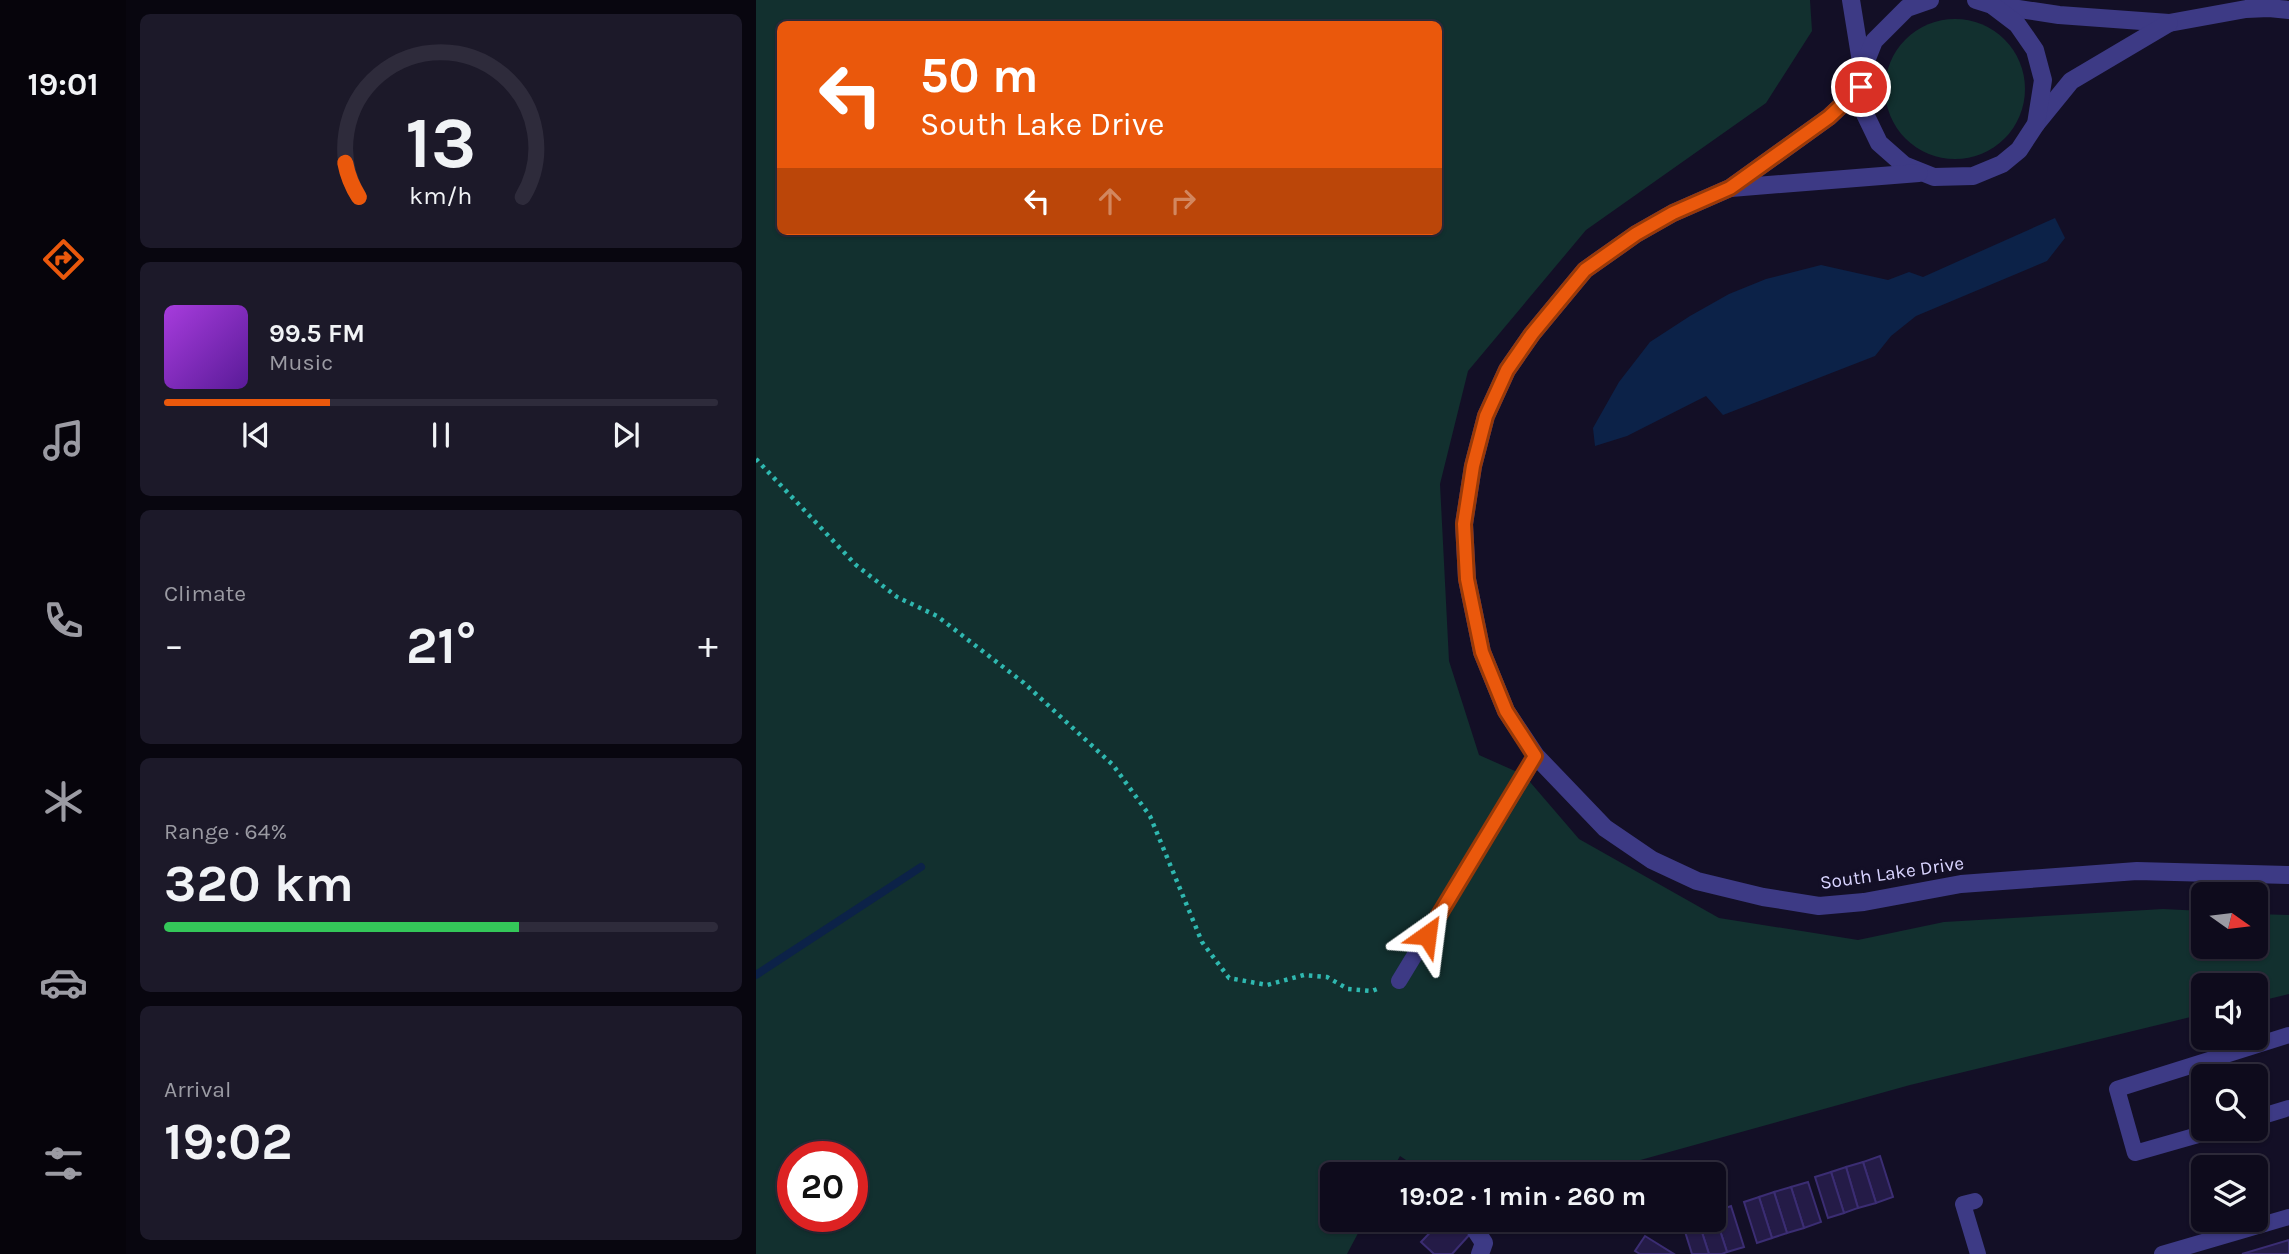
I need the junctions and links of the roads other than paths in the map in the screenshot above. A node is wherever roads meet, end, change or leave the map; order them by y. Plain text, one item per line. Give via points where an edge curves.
1 (1851, 0) edge
2 (1930, 0) edge
3 (1984, 3) edge
4 (2289, 10) edge
5 (2169, 23) junction
6 (1862, 79) junction
7 (2036, 124) junction
8 (1919, 173) junction
9 (1730, 188) junction
10 (1535, 756) junction
11 (2289, 875) edge
12 (1399, 981) road end
13 (2289, 1035) edge
14 (2197, 1064) edge
15 (2191, 1066) edge
16 (2289, 1108) edge
17 (2268, 1114) edge
18 (2191, 1137) edge
19 (1975, 1201) dead end
20 (2289, 1217) edge
21 (1477, 1232) edge
22 (1480, 1254) edge
23 (1978, 1254) edge
24 (2162, 1254) edge

1 - 6 street
2 - 6 street, South Lake Drive via 1907,8 1874,41
3 - 5 street via 2059,15
3 - 7 street, South Lake Drive via 2017,24 2035,50 2043,80
4 - 5 street via 2246,9
5 - 7 street via 2071,81
6 - 8 street, South Lake Drive via 1865,114 1879,142 1904,166
6 - 9 street, South Lake Drive via 1829,117
7 - 8 street, South Lake Drive via 2002,164 1973,176
8 - 9 street, South Lake Drive
9 - 10 street, South Lake Drive via 1673,213 1585,270 1507,370 1486,416 1464,524 1467,579 1482,652 1506,711
10 - 11 street, South Lake Drive via 1605,828 1652,860 1697,881 1763,898 1819,906 1961,884 2137,871
10 - 12 lane
13 - 14 lane
15 - 18 lane via 2117,1089 2135,1153
16 - 17 lane
19 - 23 lane via 1963,1204
20 - 24 lane
21 - 22 street via 1484,1243

